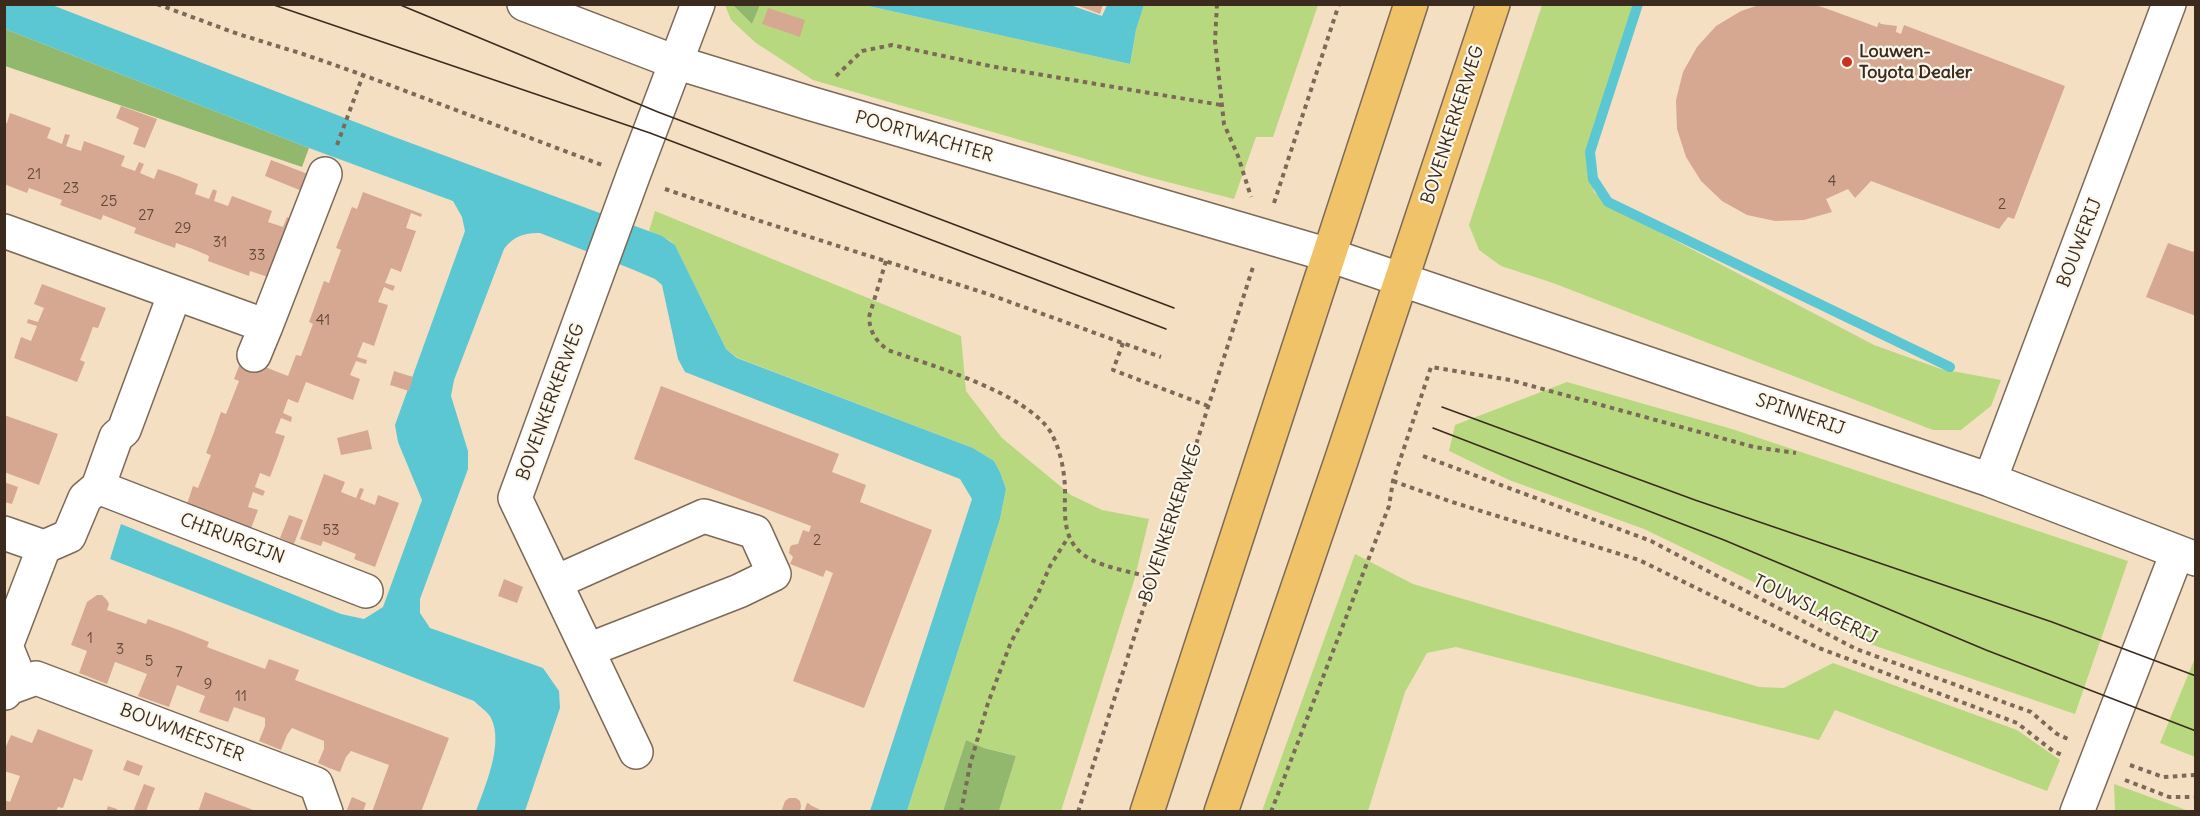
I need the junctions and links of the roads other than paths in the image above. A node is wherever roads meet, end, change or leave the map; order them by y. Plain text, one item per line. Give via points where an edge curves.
1 (524, 4) edge
2 (699, 4) edge
3 (1411, 4) edge
4 (1493, 4) edge
5 (2169, 4) edge
6 (675, 62) junction
7 (325, 174) road end
8 (4, 231) edge
9 (1329, 255) junction
10 (1402, 280) junction
11 (175, 293) junction
12 (1990, 480) junction
13 (98, 487) junction
14 (4, 532) edge
15 (44, 547) junction
16 (2186, 556) edge
17 (556, 582) junction
18 (366, 591) dead end
19 (588, 650) junction
20 (13, 689) edge
21 (636, 753) dead end
22 (326, 812) edge
23 (1147, 812) edge
24 (1221, 812) edge
25 (2077, 812) edge

1 - 6 street, POORTWACHTER
2 - 6 street, BOVENKERKERWEG
3 - 9 main road
4 - 10 main road, BOVENKERKERWEG
5 - 12 street, BOUWERIJ
6 - 9 street, POORTWACHTER
6 - 17 street, BOVENKERKERWEG via 515,498
7 - 11 street via 260,341
8 - 11 street
9 - 10 street
9 - 23 main road
10 - 12 street, SPINNERIJ
10 - 24 main road, BOVENKERKERWEG
11 - 13 street via 124,430 116,437
12 - 16 street, SPINNERIJ
13 - 15 street via 85,498 69,536
13 - 18 street, CHIRURGIJN
14 - 15 street
15 - 20 street via 6,646
16 - 25 street
17 - 19 street, BOVENKERKERWEG
17 - 19 street via 704,516 755,532 774,574
19 - 21 street, BOVENKERKERWEG
20 - 22 street, BOUWMEESTER via 36,678 316,784

